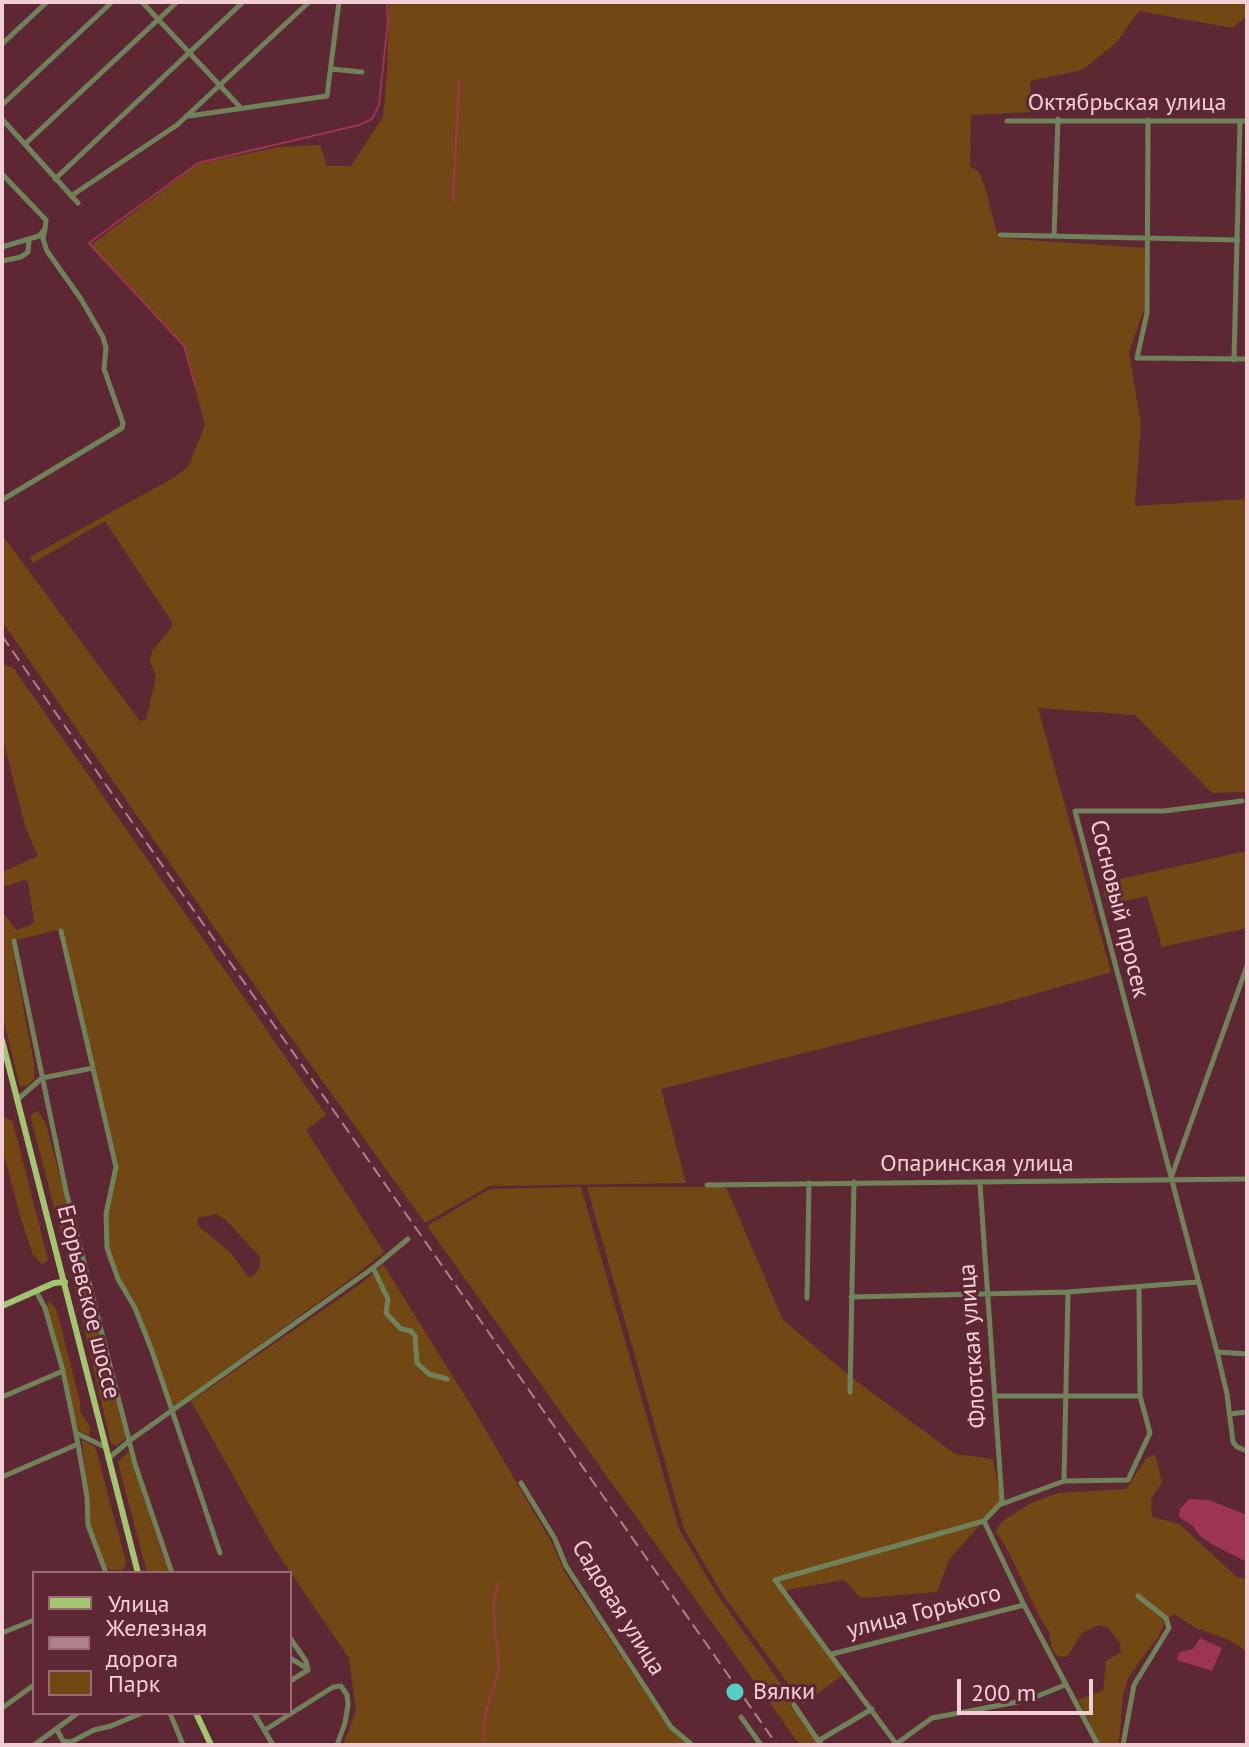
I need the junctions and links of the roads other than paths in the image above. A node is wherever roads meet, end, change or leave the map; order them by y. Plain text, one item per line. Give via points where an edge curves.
1 (47, 2) edge
2 (112, 2) edge
3 (142, 2) edge
4 (177, 2) edge
5 (243, 2) edge
6 (309, 2) edge
7 (339, 2) edge
8 (159, 19) junction
9 (2, 44) edge
10 (189, 52) junction
11 (331, 69) junction
12 (362, 72) dead end
13 (221, 85) junction
14 (2, 105) edge
15 (241, 108) junction
16 (184, 118) junction
17 (2, 119) edge
18 (1058, 119) junction
19 (1148, 120) junction
20 (1007, 121) dead end
21 (1244, 121) edge
22 (25, 144) junction
23 (2, 174) edge
24 (55, 179) junction
25 (71, 196) junction
26 (78, 203) dead end
27 (45, 229) junction
28 (1000, 235) dead end
29 (1054, 236) junction
30 (1147, 238) junction
31 (29, 240) junction
32 (1238, 240) junction
33 (2, 247) edge
34 (2, 261) edge
35 (1236, 304) junction
36 (1247, 304) edge
37 (1247, 359) edge
38 (1234, 360) junction
39 (2, 500) edge
40 (1242, 801) dead end
41 (61, 931) dead end
42 (14, 941) dead end
43 (1247, 966) edge
44 (1244, 974) junction
45 (1247, 984) edge
46 (2, 1040) edge
47 (93, 1068) junction
48 (42, 1078) junction
49 (17, 1101) junction
50 (1171, 1179) junction
51 (1247, 1179) edge
52 (854, 1182) junction
53 (809, 1183) junction
54 (980, 1183) junction
55 (707, 1185) dead end
56 (408, 1239) dead end
57 (373, 1268) junction
58 (65, 1282) junction
59 (1197, 1282) junction
60 (1139, 1288) junction
61 (36, 1291) junction
62 (1068, 1292) junction
63 (988, 1294) junction
64 (851, 1297) junction
65 (807, 1298) dead end
66 (2, 1306) edge
67 (1217, 1352) junction
68 (1247, 1354) edge
69 (63, 1371) junction
70 (447, 1379) dead end
71 (850, 1392) dead end
72 (995, 1396) junction
73 (1067, 1396) junction
74 (1140, 1396) junction
75 (2, 1397) edge
76 (173, 1410) junction
77 (1247, 1412) edge
78 (1229, 1414) junction
79 (76, 1433) junction
80 (129, 1441) junction
81 (78, 1444) junction
82 (105, 1447) junction
83 (1247, 1451) edge
84 (108, 1459) junction
85 (2, 1477) edge
86 (1064, 1481) junction
87 (521, 1483) dead end
88 (999, 1505) junction
89 (984, 1521) junction
90 (220, 1553) dead end
91 (105, 1571) edge
92 (137, 1571) edge
93 (171, 1571) edge
94 (1138, 1596) dead end
95 (1024, 1605) junction
96 (32, 1621) edge
97 (2, 1633) edge
98 (292, 1641) edge
99 (832, 1654) junction
100 (292, 1659) edge
101 (308, 1670) junction
102 (292, 1680) edge
103 (1065, 1685) junction
104 (32, 1686) edge
105 (794, 1705) dead end
106 (2, 1708) edge
107 (872, 1709) junction
108 (292, 1713) edge
109 (76, 1715) edge
110 (137, 1715) edge
111 (171, 1715) edge
112 (197, 1715) edge
113 (255, 1715) edge
114 (289, 1715) edge
115 (741, 1717) dead end
116 (57, 1730) junction
117 (265, 1730) junction
118 (819, 1743) edge
119 (897, 1744) edge
120 (34, 1745) edge
121 (183, 1745) edge
122 (211, 1745) edge
123 (273, 1745) edge
124 (337, 1745) edge
125 (692, 1745) edge
126 (761, 1745) edge
127 (1098, 1745) edge
128 (1123, 1745) edge

1 - 9 street
2 - 14 street
3 - 8 street
4 - 8 street
5 - 10 street
6 - 13 street
7 - 11 street
8 - 10 street
8 - 22 street
10 - 13 street
10 - 24 street
11 - 12 street
11 - 15 street via 327,96
13 - 15 street
13 - 16 street
15 - 16 street
16 - 25 street
17 - 22 street
18 - 19 street, Октябрьская улица
18 - 20 street, Октябрьская улица
18 - 29 street
19 - 21 street, Октябрьская улица
19 - 30 street
21 - 32 street
22 - 24 street
23 - 27 street via 40,212
24 - 25 street
25 - 26 street
27 - 31 street
27 - 39 street via 47,251 103,337 104,369 123,423
28 - 29 street
29 - 30 street
30 - 32 street
30 - 38 street via 1147,313 1137,358
31 - 33 street
31 - 34 street via 28,252
32 - 35 street
35 - 36 street
35 - 38 street
37 - 38 street
40 - 50 street, Сосновый просек via 1164,811 1075,811
41 - 47 street
42 - 48 street
43 - 44 street
44 - 45 street
44 - 50 street
46 - 49 main road, Егорьевское шоссе
47 - 48 street
47 - 76 street via 116,1167 106,1214 107,1248
48 - 49 street
48 - 80 street
49 - 58 main road, Егорьевское шоссе
50 - 51 street, Опаринская улица
50 - 54 street, Опаринская улица
50 - 59 street
52 - 53 street, Опаринская улица
52 - 54 street, Опаринская улица
52 - 64 street
53 - 55 street, Опаринская улица
53 - 65 street
54 - 63 street, Флотская улица
56 - 57 street
57 - 70 street via 388,1299 386,1313 415,1336 417,1363 429,1374
57 - 76 street
58 - 61 main road
58 - 82 main road, Егорьевское шоссе
59 - 60 street
59 - 67 street
60 - 62 street
60 - 74 street
61 - 66 main road
61 - 69 street
62 - 63 street
62 - 73 street
63 - 64 street
63 - 72 street, Флотская улица
64 - 71 street
67 - 68 street
67 - 78 street
69 - 75 street
69 - 79 street
72 - 73 street
72 - 88 street, Флотская улица
73 - 74 street
73 - 86 street
74 - 86 street via 1150,1433 1128,1480
76 - 80 street
76 - 90 street
77 - 78 street
78 - 83 street via 1233,1442
79 - 81 street
79 - 82 street
80 - 84 street
80 - 93 street
81 - 85 street
81 - 91 street via 88,1525
82 - 84 main road, Егорьевское шоссе
84 - 92 main road, Егорьевское шоссе
86 - 88 street
87 - 125 street, Садовая улица via 566,1566 671,1727
88 - 89 street
89 - 95 street
89 - 99 street via 775,1580
94 - 128 street via 1163,1615 1169,1628 1134,1685
95 - 99 street, улица Горького
95 - 103 street
96 - 97 street
98 - 101 street
99 - 107 street
100 - 101 street
101 - 102 street
103 - 119 street via 1028,1700 932,1718
103 - 127 street
104 - 106 street
105 - 118 street
107 - 118 street
107 - 119 street
108 - 124 street via 341,1686 348,1705
109 - 116 street
110 - 116 street via 71,1742 63,1741
111 - 121 street
112 - 122 main road
113 - 117 street
114 - 117 street
115 - 126 street
116 - 120 street
117 - 123 street

